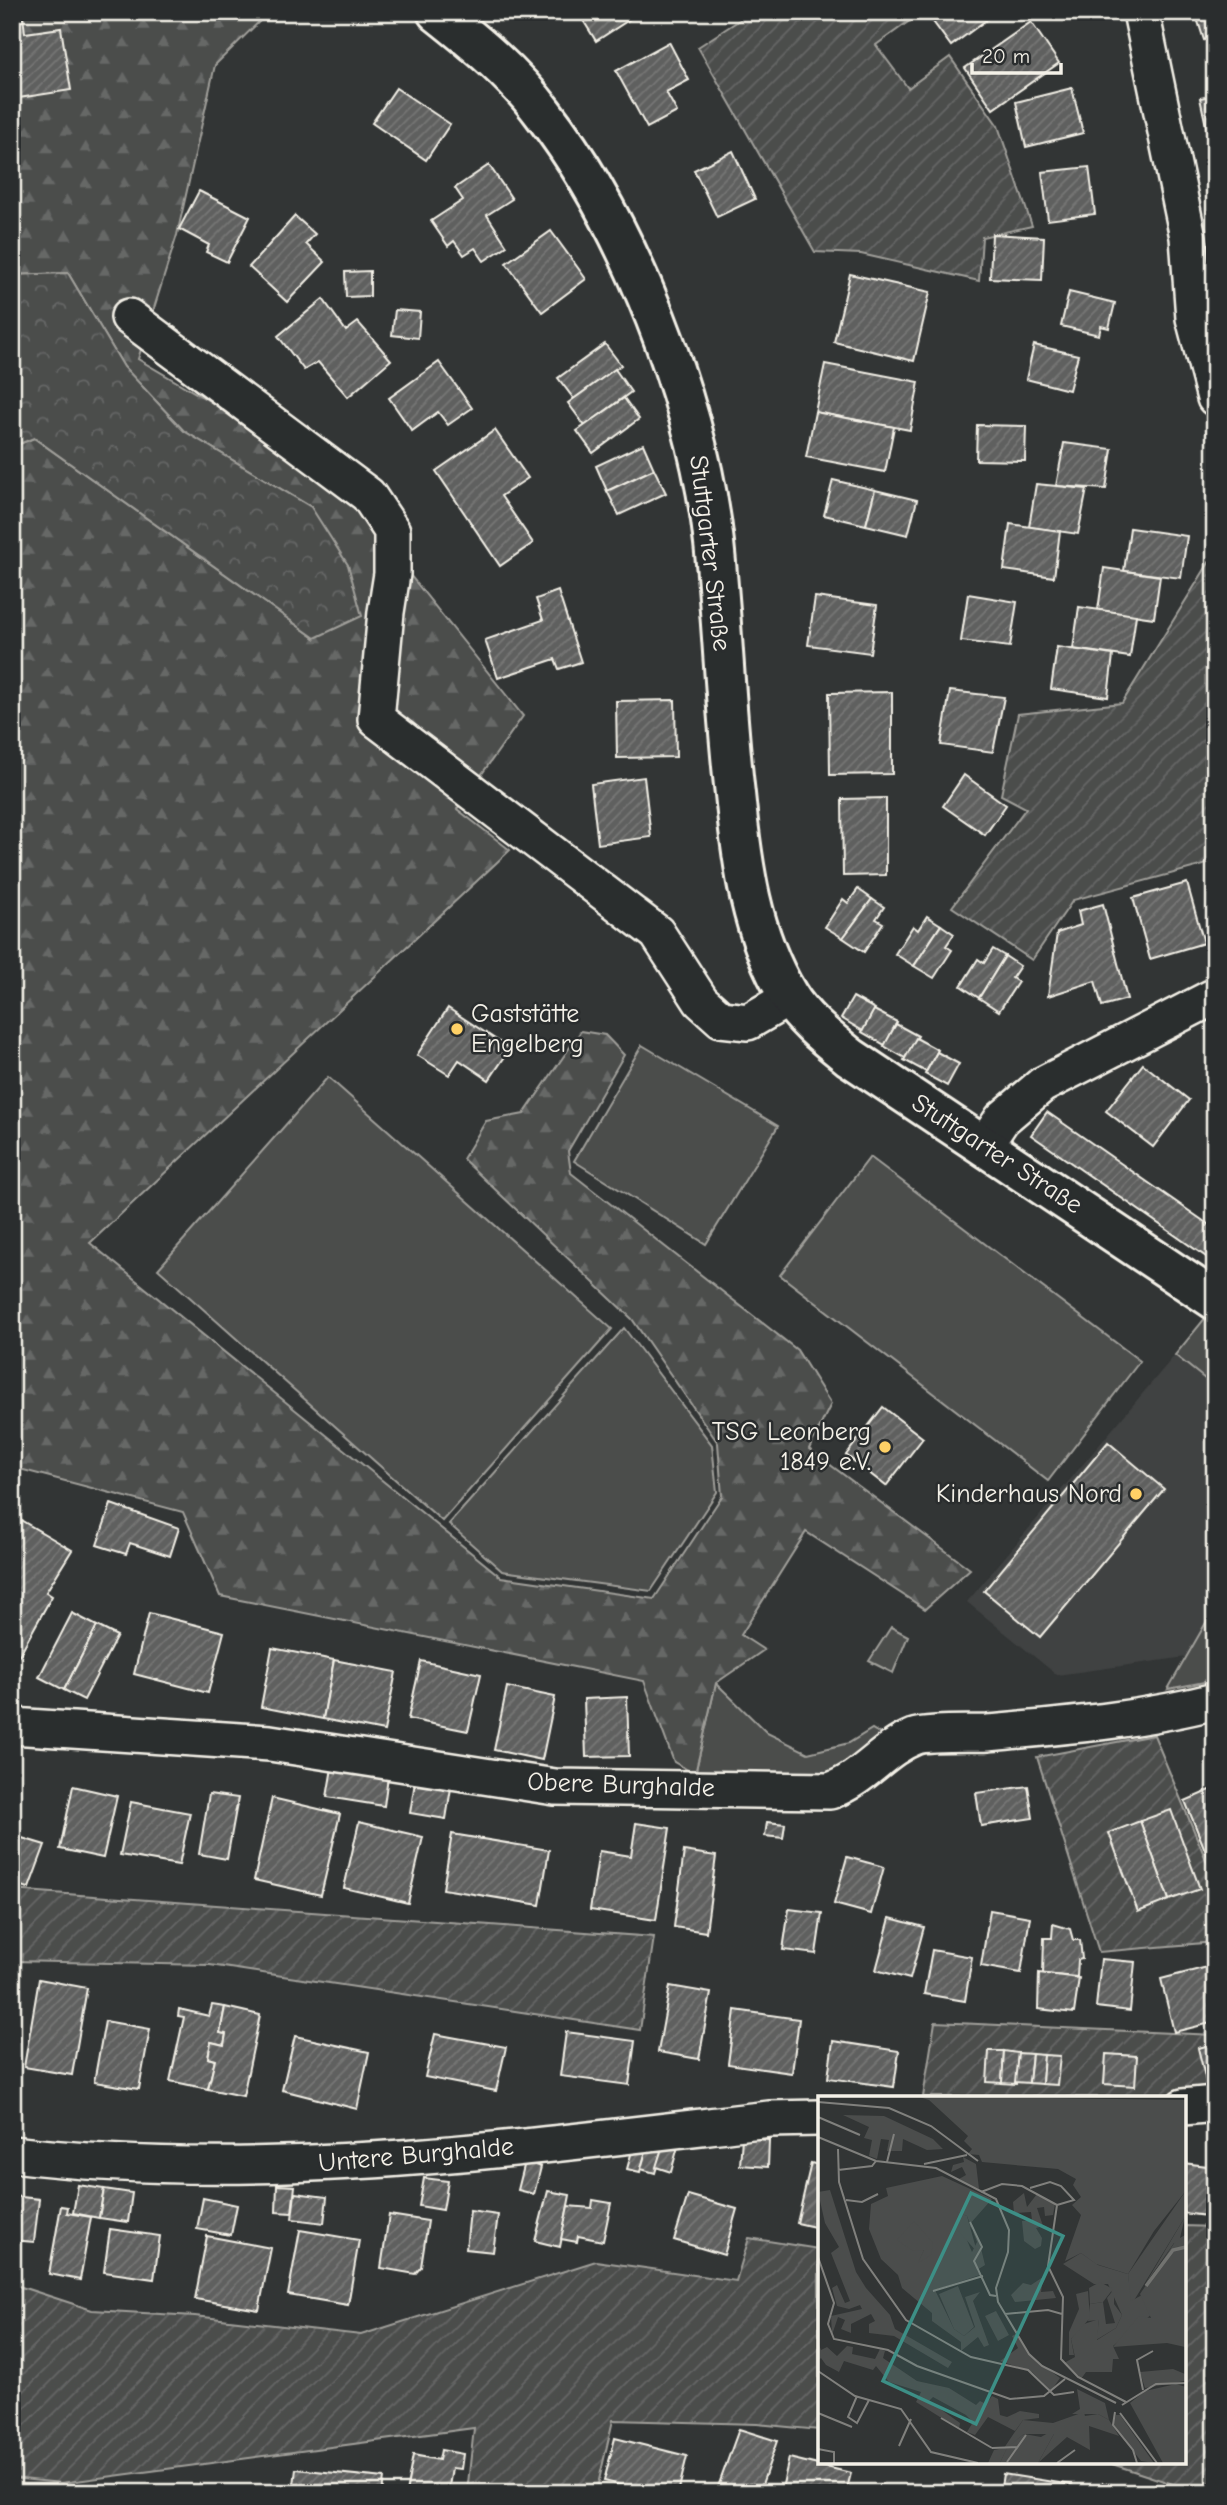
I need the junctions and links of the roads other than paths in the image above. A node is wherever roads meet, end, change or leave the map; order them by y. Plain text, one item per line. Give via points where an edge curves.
1 (437, 12) edge
2 (1141, 12) edge
3 (129, 317) dead end
4 (1215, 398) edge
5 (1215, 996) edge
6 (789, 998) junction
7 (984, 1146) junction
8 (1215, 1300) edge
9 (1215, 1701) edge
10 (12, 1726) edge
11 (1215, 2104) edge
12 (1185, 2107) edge
13 (818, 2118) edge
14 (12, 2154) edge

1 - 6 main road, Stuttgarter Straße via 469,37 544,114 603,208 673,368 698,451 713,542 730,752 751,905 767,956
2 - 4 street via 1188,237 1194,318
3 - 6 street via 368,495 392,531 392,574 376,719 657,933 701,1001 721,1019 748,1022
5 - 7 street via 1042,1085 1002,1119
6 - 7 main road, Stuttgarter Straße via 818,1031 850,1057
7 - 8 main road, Stuttgarter Straße
9 - 10 street, Obere Burghalde via 1041,1728 915,1736 851,1784 830,1791 555,1787 270,1743
11 - 12 street
13 - 14 street, Untere Burghalde via 290,2166 82,2162

